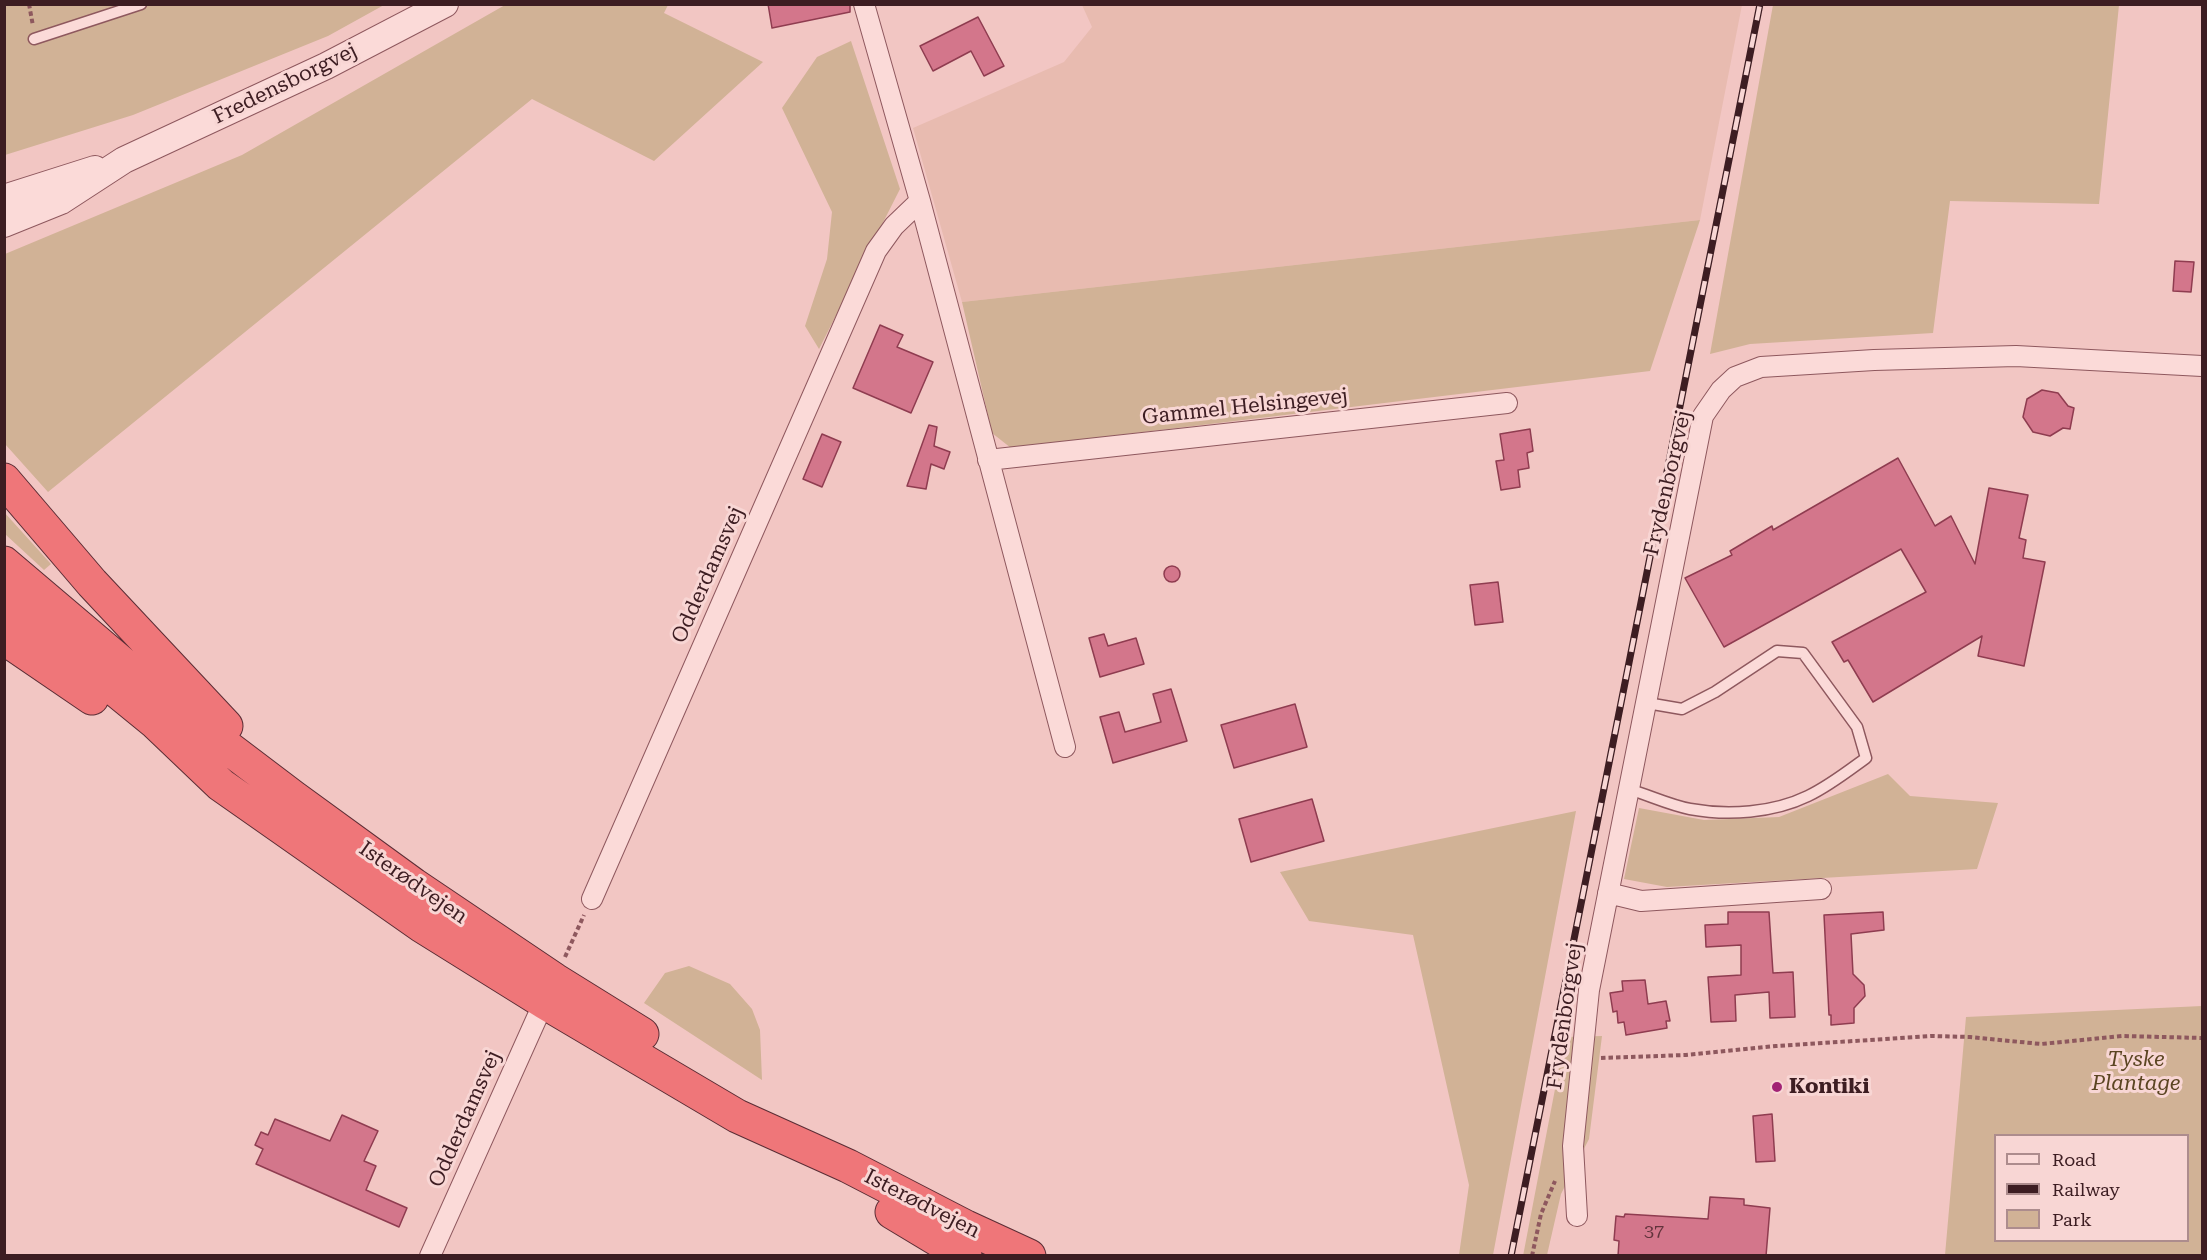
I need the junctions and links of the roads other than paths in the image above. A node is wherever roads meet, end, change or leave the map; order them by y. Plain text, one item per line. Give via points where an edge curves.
1 (141, 4) edge
2 (445, 4) edge
3 (864, 4) edge
4 (34, 39) road end
5 (124, 160) junction
6 (4, 198) edge
7 (920, 201) junction
8 (4, 224) edge
9 (2202, 366) edge
10 (1507, 403) dead end
11 (988, 460) junction
12 (4, 480) edge
13 (4, 563) edge
14 (4, 599) edge
15 (4, 638) edge
16 (1647, 703) junction
17 (1065, 747) dead end
18 (221, 785) junction
19 (1629, 789) junction
20 (292, 798) junction
21 (1821, 889) dead end
22 (1608, 893) junction
23 (592, 899) road end
24 (549, 991) junction
25 (737, 1116) junction
26 (848, 1166) junction
27 (1577, 1216) dead end
28 (430, 1256) edge
29 (965, 1256) edge
30 (1029, 1256) edge

1 - 4 lane
2 - 5 street, Fredensborgvej via 326,66
3 - 7 street
5 - 6 street, Fredensborgvej
5 - 8 street, Fredensborgvej via 61,201
7 - 11 street
7 - 23 street, Odderdamsvej via 894,226 876,251
9 - 16 street, Frydenborgvej via 2016,356 1761,367 1735,377 1703,416
10 - 11 street, Gammel Helsingevej
11 - 17 street
12 - 20 highway via 92,583
13 - 20 highway, Isterødvejen via 170,703
14 - 18 highway, Isterødvejen via 156,723
15 - 18 highway via 171,755
16 - 19 street, Frydenborgvej
16 - 19 lane via 1682,709 1777,651 1803,653 1857,728 1866,758 1808,796 1749,812 1689,809
18 - 24 highway, Isterødvejen via 422,926
19 - 22 street, Frydenborgvej
20 - 24 highway, Isterødvejen via 414,885
21 - 22 street via 1641,901
22 - 27 street, Frydenborgvej via 1589,990 1573,1146
24 - 25 highway, Isterødvejen
24 - 26 highway, Isterødvejen via 609,1014 791,1122
24 - 28 street, Odderdamsvej
25 - 26 highway, Isterødvejen
25 - 29 highway
26 - 30 highway, Isterødvejen

